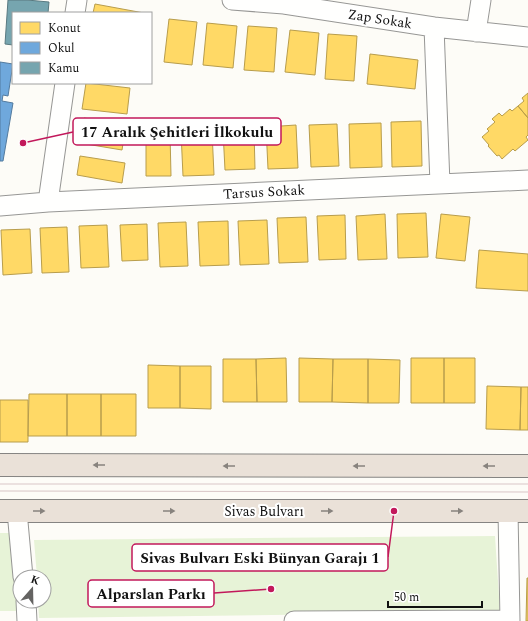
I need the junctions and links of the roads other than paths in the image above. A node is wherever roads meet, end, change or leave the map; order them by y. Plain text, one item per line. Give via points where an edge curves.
1 (77, 0) edge
2 (232, 0) edge
3 (481, 0) edge
4 (284, 2) edge
5 (75, 12) edge
6 (434, 27) junction
7 (476, 32) junction
8 (528, 37) edge
9 (65, 84) edge
10 (528, 180) edge
11 (440, 184) junction
12 (48, 202) junction
13 (0, 206) edge
14 (0, 465) edge
15 (528, 466) edge
16 (9, 511) edge
17 (518, 511) edge
18 (21, 569) edge
19 (26, 609) edge
20 (510, 620) edge
21 (27, 621) edge
22 (294, 621) edge

1 - 5 street
2 - 4 street, Zap Sokak
3 - 7 street
4 - 6 street, Zap Sokak
6 - 7 street, Zap Sokak
6 - 11 street
7 - 8 street, Zap Sokak
9 - 12 street
10 - 11 street, Tarsus Sokak
11 - 12 street, Tarsus Sokak
12 - 13 street, Tarsus Sokak
15 -> 14 highway
16 -> 17 highway, Sivas Bulvarı
16 - 18 street
17 - 20 street
19 - 21 street
20 - 22 street

